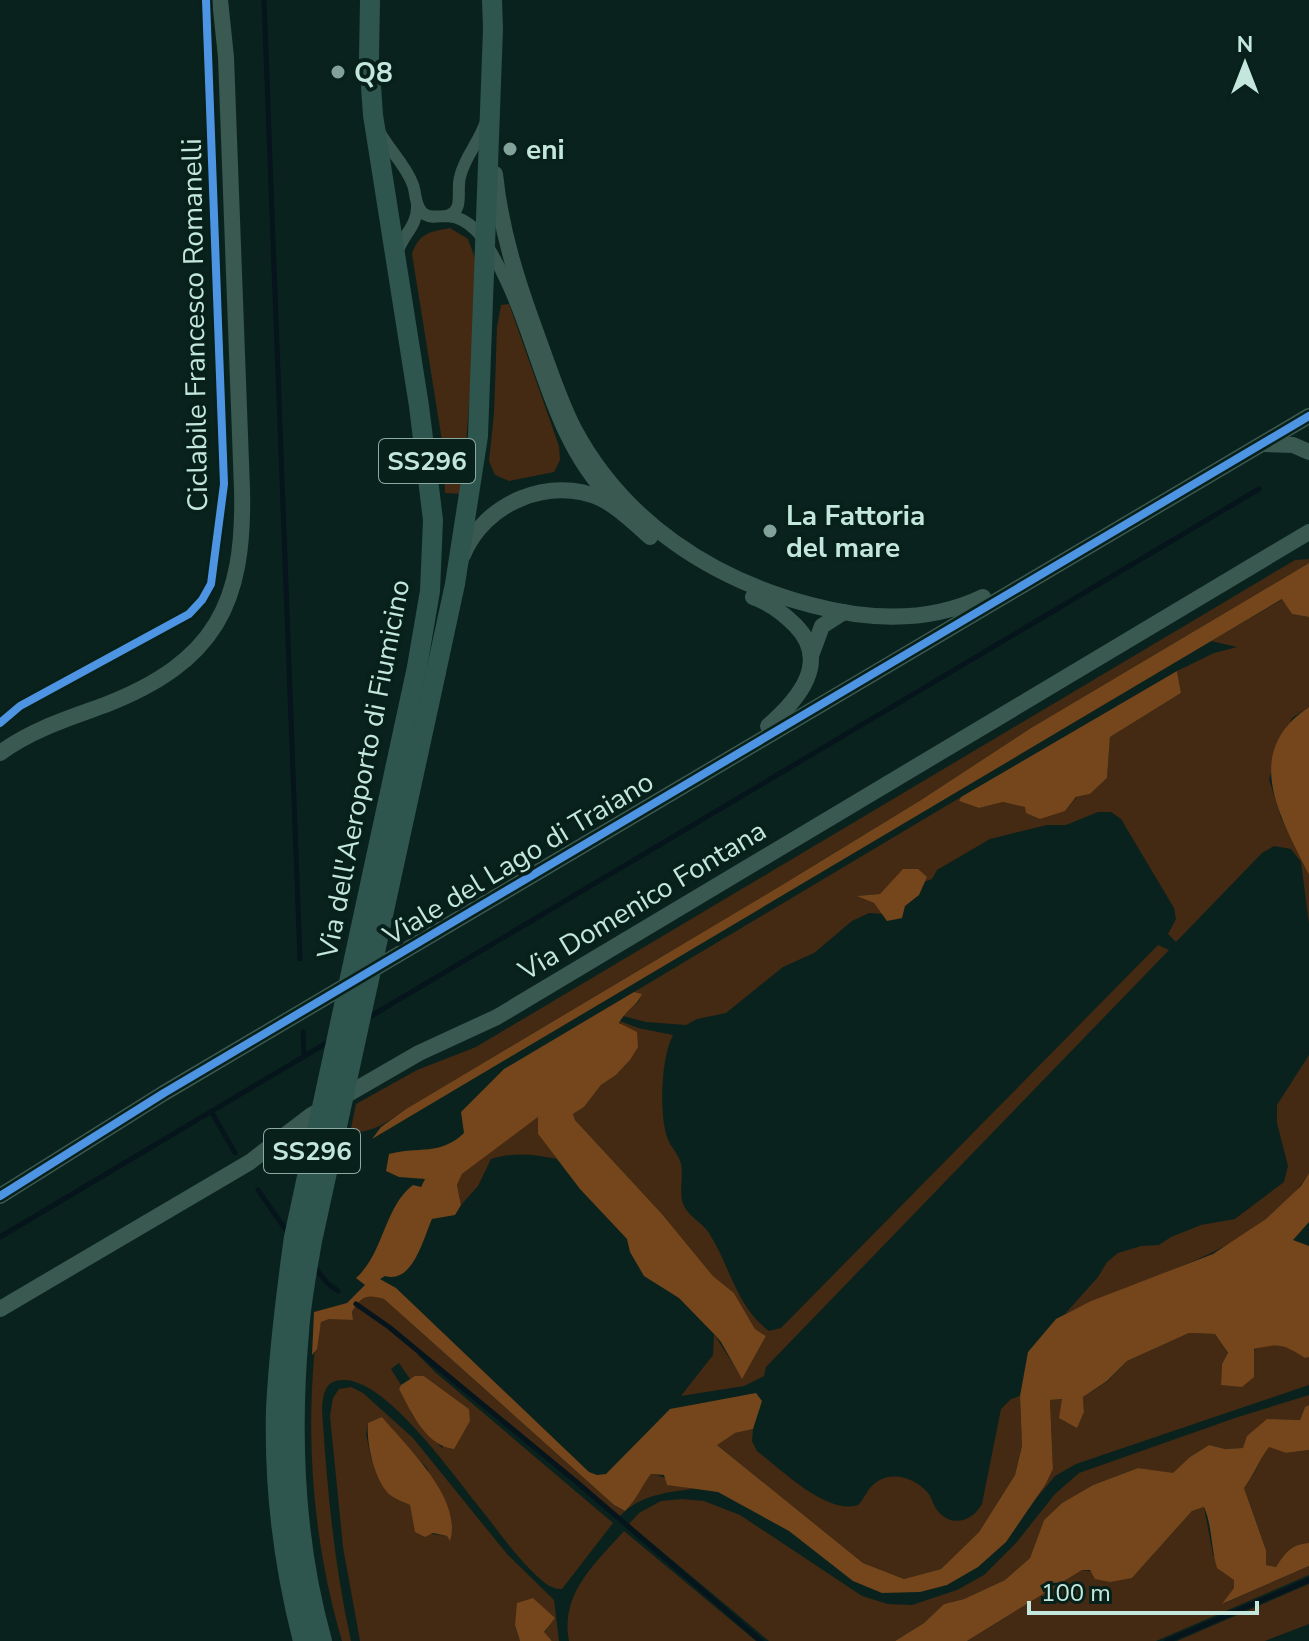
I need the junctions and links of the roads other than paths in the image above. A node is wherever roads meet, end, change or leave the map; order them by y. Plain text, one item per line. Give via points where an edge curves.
1 (220, 0) edge
2 (370, 0) edge
3 (492, 0) edge
4 (491, 97) junction
5 (373, 115) junction
6 (417, 202) junction
7 (447, 216) junction
8 (486, 249) junction
9 (396, 260) junction
10 (1309, 416) edge
11 (1260, 445) junction
12 (1309, 452) edge
13 (622, 512) junction
14 (1309, 532) edge
15 (1032, 578) junction
16 (455, 584) junction
17 (844, 612) junction
18 (812, 653) junction
19 (427, 670) junction
20 (0, 753) edge
21 (737, 753) junction
22 (0, 1196) edge
23 (0, 1309) edge
24 (303, 1641) edge
25 (322, 1641) edge

1 - 20 street via 242,473 235,580 210,634 179,666 139,690 42,729
2 - 5 main road, Via dell'Aeroporto di Fiumicino
3 - 4 main road, Via dell'Aeroporto di Fiumicino
4 - 7 street via 484,128 460,176 458,208
4 - 8 main road, Via dell'Aeroporto di Fiumicino
4 - 17 street via 497,191 514,274 558,391 590,457 643,517 702,562 777,595
5 - 6 street via 408,174
5 - 9 main road, Via dell'Aeroporto di Fiumicino
6 - 7 street via 424,214
6 - 9 street via 416,221 397,249
7 - 8 street via 470,225
8 - 13 street via 506,281 579,463
8 - 16 main road, Via dell'Aeroporto di Fiumicino / SS296 via 478,436
9 - 19 main road, Via dell'Aeroporto di Fiumicino / SS296 via 433,520
10 - 11 street, Viale del Lago di Traiano
11 - 12 street via 1278,443
11 - 15 street, Viale del Lago di Traiano
13 - 16 street via 583,493 548,491 523,497 481,526 466,549
13 - 18 street via 697,571 774,607 808,640
14 - 23 street, Via Domenico Fontana via 497,1017 419,1053 310,1116 250,1162
15 - 17 street via 940,613 902,617
15 - 21 street, Viale del Lago di Traiano
16 - 19 main road, Via dell'Aeroporto di Fiumicino / SS296
17 - 18 street via 822,626
18 - 21 street via 798,695
19 - 24 main road, Via dell'Aeroporto di Fiumicino / SS296, bridge via 294,1237 281,1332 276,1412 280,1498
19 - 25 main road, Via dell'Aeroporto di Fiumicino / SS296, bridge via 312,1241 299,1330 296,1480 305,1566
21 - 22 street, Viale del Lago di Traiano

